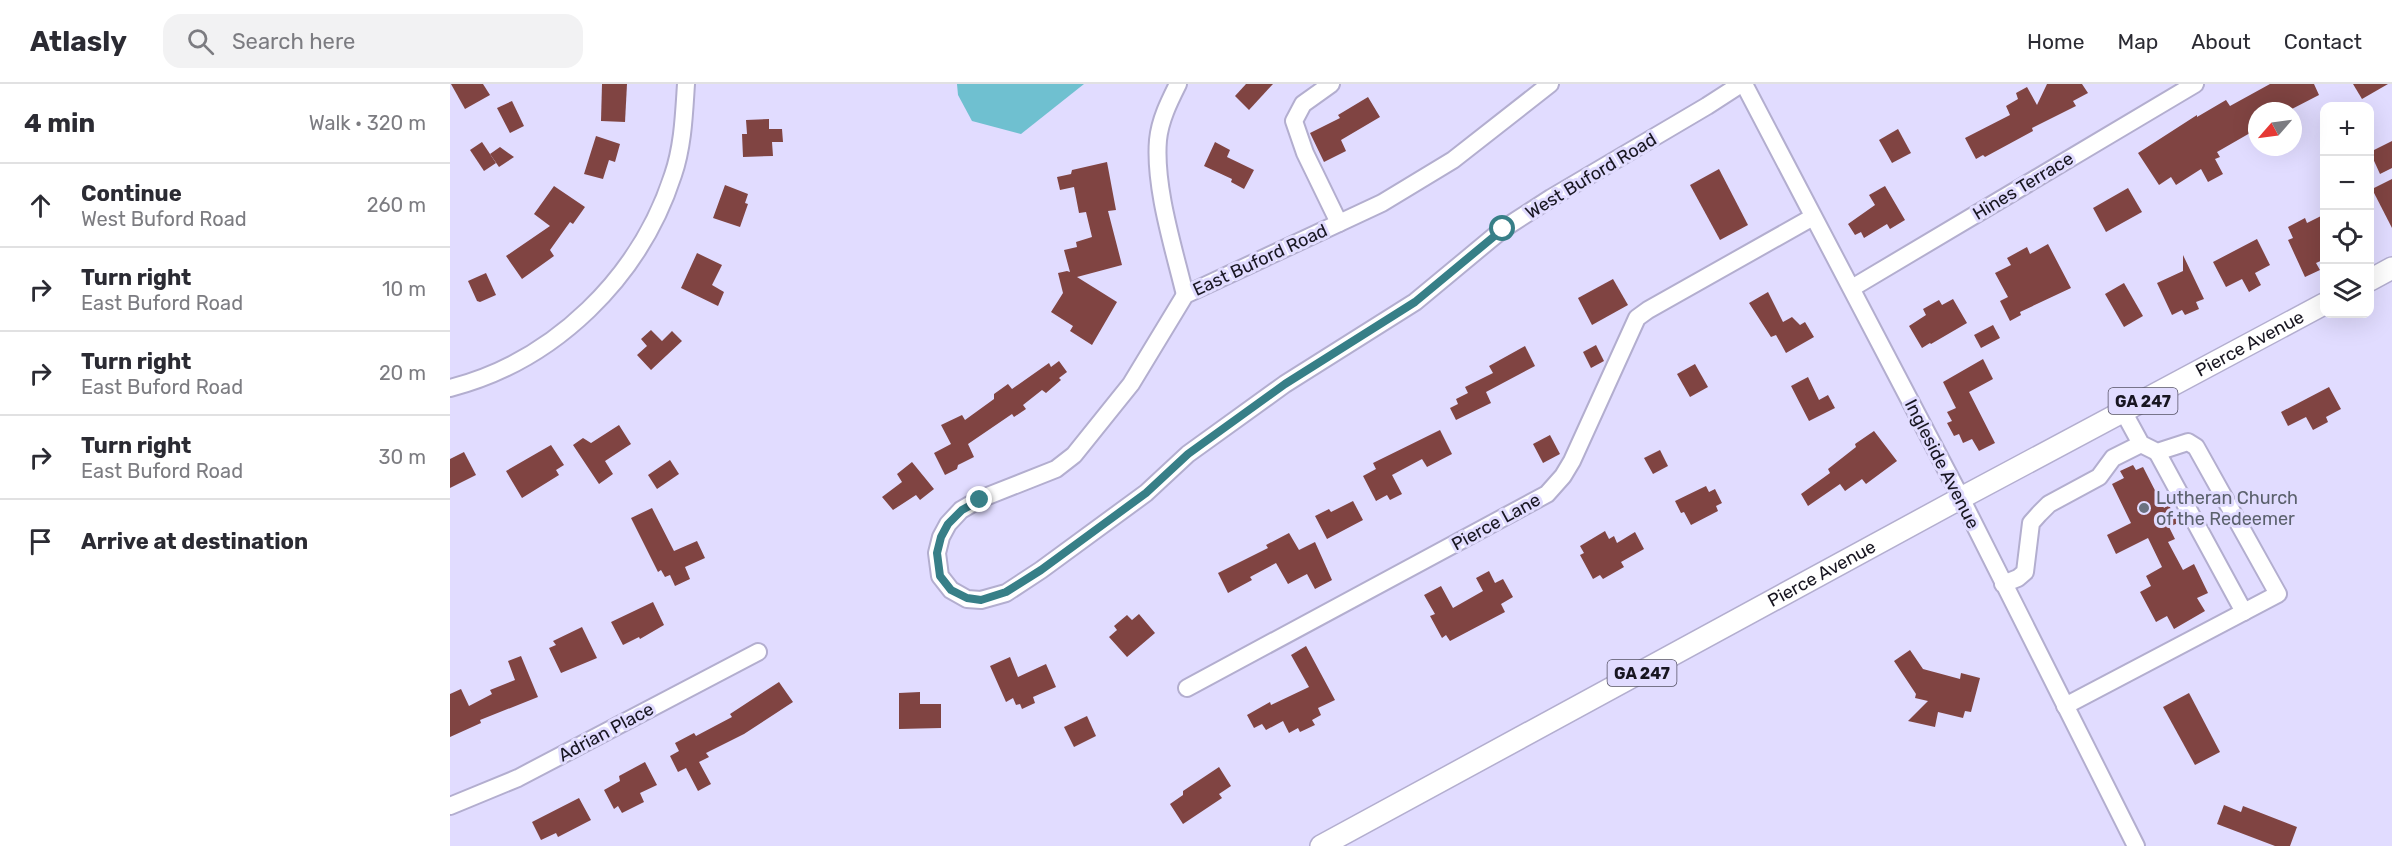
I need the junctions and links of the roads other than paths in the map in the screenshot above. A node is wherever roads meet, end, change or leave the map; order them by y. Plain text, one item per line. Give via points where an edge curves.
1 (686, 84) edge
2 (1178, 84) edge
3 (1330, 84) edge
4 (1550, 84) edge
5 (1743, 84) edge
6 (2195, 84) edge
7 (1813, 217) junction
8 (1339, 223) junction
9 (2392, 268) edge
10 (2374, 278) edge
11 (1852, 288) junction
12 (1185, 295) junction
13 (2320, 307) edge
14 (450, 388) edge
15 (2123, 411) junction
16 (2141, 444) junction
17 (2157, 452) junction
18 (1961, 498) junction
19 (2003, 584) junction
20 (975, 599) joint
21 (2244, 612) junction
22 (759, 652) dead end
23 (1187, 688) dead end
24 (2065, 706) junction
25 (450, 806) edge
26 (1321, 846) edge
27 (2136, 846) edge

1 - 14 street via 674,173 646,237 612,286 542,348 492,374
2 - 12 street via 1164,114 1158,141 1160,183
3 - 8 street via 1303,104 1294,121
4 - 8 street, East Buford Road via 1453,160 1382,203
5 - 7 street, Ingleside Avenue
5 - 20 street, West Buford Road via 1503,229 1415,302 1285,384 1206,440 1146,493 1041,570 1006,592
6 - 11 street, Hines Terrace
7 - 11 street, Ingleside Avenue
7 - 23 street, Pierce Lane via 1637,318 1572,461 1547,494
8 - 12 street, East Buford Road
9 - 10 main road
11 - 18 street, Ingleside Avenue
12 - 20 street, East Buford Road via 1131,384 1074,455 1056,469 980,500 948,524 937,553 940,576 951,590
13 - 15 main road, Pierce Avenue / GA 247
15 - 16 street
15 - 18 main road, Pierce Avenue / GA 247
16 - 17 street
16 - 19 street via 2113,458 2099,477 2049,504 2039,514 2031,524 2025,572
17 - 21 street
17 - 21 street via 2188,442 2196,447 2278,594
18 - 19 street, Ingleside Avenue
18 - 26 main road, Pierce Avenue / GA 247
19 - 24 street, Ingleside Avenue
21 - 24 street
22 - 25 street, Adrian Place via 518,778
24 - 27 street, Ingleside Avenue

